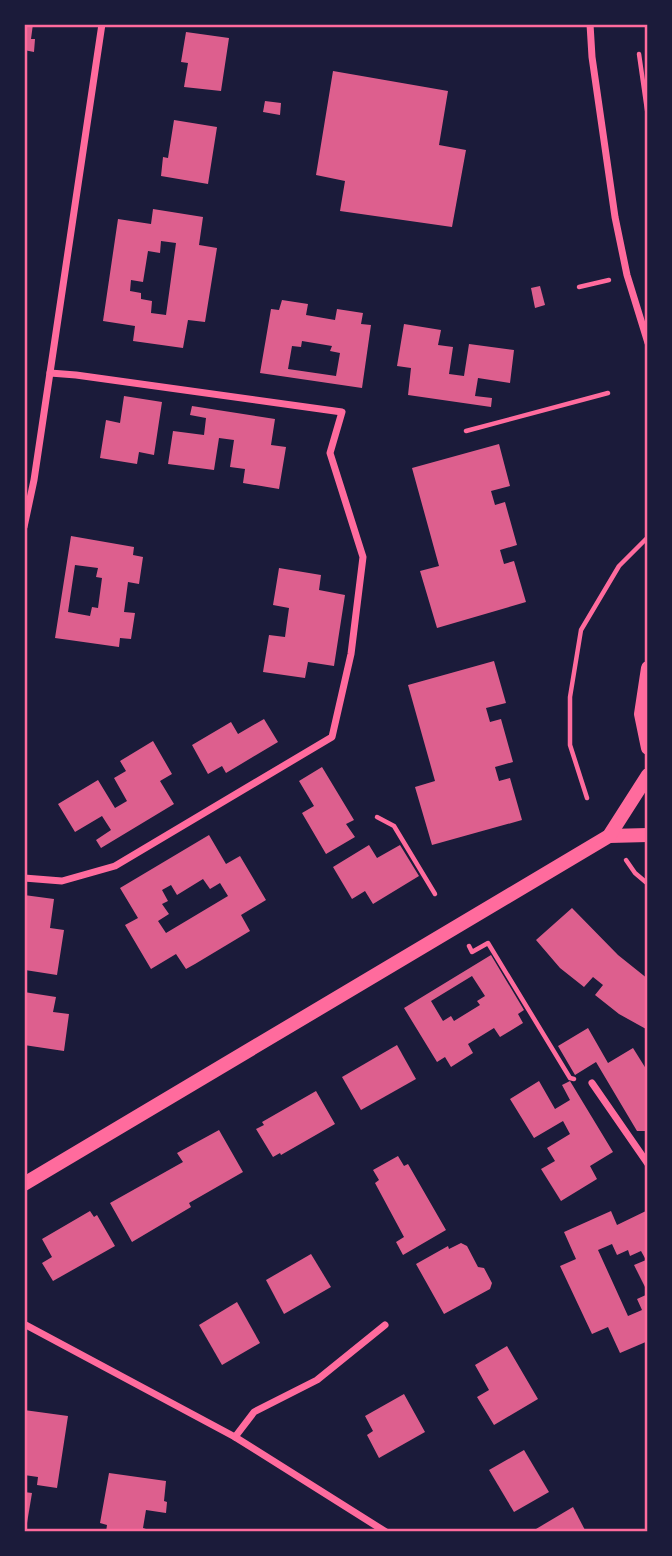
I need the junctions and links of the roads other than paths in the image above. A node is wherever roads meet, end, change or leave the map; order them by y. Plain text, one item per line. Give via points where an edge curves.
1 (102, 24) edge
2 (590, 24) edge
3 (648, 343) edge
4 (50, 373) junction
5 (24, 480) edge
6 (34, 480) junction
7 (24, 527) edge
8 (648, 668) edge
9 (648, 748) edge
10 (648, 775) edge
11 (648, 835) edge
12 (609, 836) junction
13 (24, 878) edge
14 (592, 1083) road end
15 (648, 1164) edge
16 (24, 1184) edge
17 (24, 1324) edge
18 (386, 1325) dead end
19 (235, 1437) junction
20 (386, 1531) edge

1 - 4 street
2 - 3 street via 615,217
4 - 6 street
4 - 13 street via 342,412 330,453 363,556 351,654 332,737 115,866 62,881
5 - 6 street
6 - 7 street
8 - 9 main road via 641,715
10 - 12 main road
11 - 12 main road
12 - 16 main road
14 - 15 street
17 - 19 street
18 - 19 street via 317,1380 254,1412
19 - 20 street

